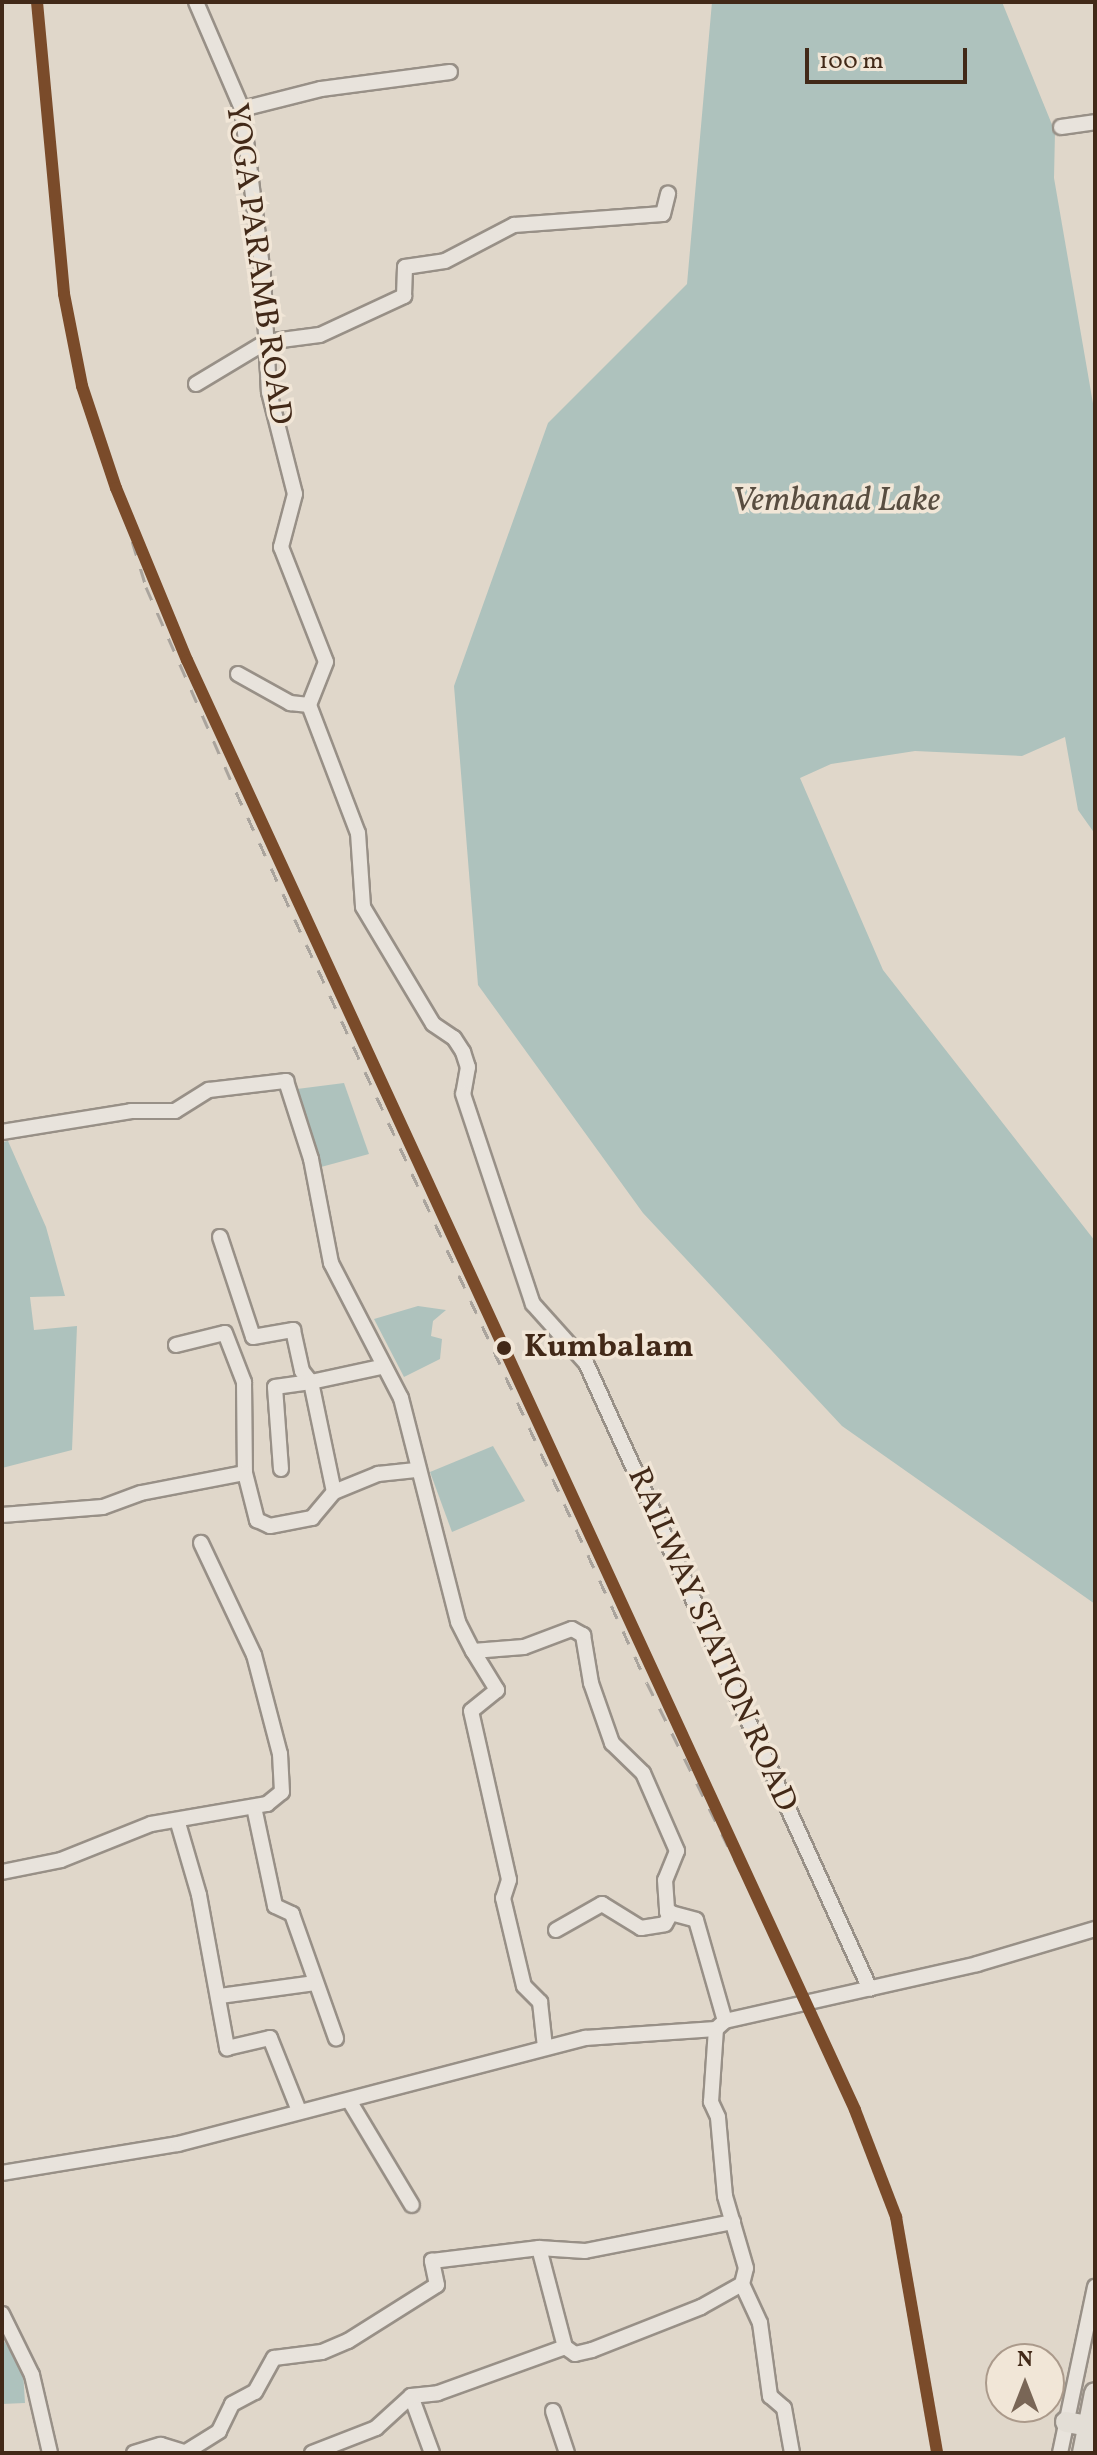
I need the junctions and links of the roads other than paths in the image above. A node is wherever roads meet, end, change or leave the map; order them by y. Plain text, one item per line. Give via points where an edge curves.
1 (196, 2) edge
2 (450, 72) dead end
3 (242, 109) junction
4 (1095, 122) edge
5 (1061, 127) dead end
6 (668, 194) dead end
7 (266, 342) junction
8 (196, 384) dead end
9 (238, 674) dead end
10 (309, 705) junction
11 (2, 1132) edge
12 (220, 1237) dead end
13 (176, 1345) dead end
14 (381, 1367) junction
15 (311, 1382) junction
16 (281, 1469) dead end
17 (416, 1470) junction
18 (245, 1473) junction
19 (334, 1492) junction
20 (2, 1515) edge
21 (201, 1543) dead end
22 (473, 1651) junction
23 (254, 1807) junction
24 (178, 1823) junction
25 (2, 1872) edge
26 (671, 1913) junction
27 (1095, 1929) edge
28 (556, 1930) dead end
29 (315, 1983) junction
30 (870, 1989) junction
31 (220, 1996) junction
32 (720, 2025) junction
33 (336, 2038) dead end
34 (545, 2047) junction
35 (350, 2102) junction
36 (299, 2111) junction
37 (2, 2173) edge
38 (412, 2205) dead end
39 (733, 2222) junction
40 (539, 2248) junction
41 (742, 2284) junction
42 (1095, 2287) edge
43 (2, 2314) edge
44 (565, 2347) junction
45 (1095, 2393) edge
46 (411, 2396) junction
47 (553, 2411) dead end
48 (1066, 2422) junction
49 (1089, 2426) junction
50 (50, 2453) edge
51 (134, 2453) edge
52 (187, 2453) edge
53 (312, 2453) edge
54 (432, 2453) edge
55 (567, 2453) edge
56 (792, 2453) edge
57 (1060, 2453) edge
58 (1083, 2453) edge

1 - 3 street, YOGA PARAMB ROAD
2 - 3 street via 321,89
3 - 7 street, YOGA PARAMB ROAD
4 - 5 street
6 - 7 street via 663,214 514,225 445,261 405,267 404,296 320,335
7 - 8 street
7 - 10 street, YOGA PARAMB ROAD via 269,392 295,494 281,547 328,669 311,691
9 - 10 street via 290,703
10 - 30 street, RAILWAY STATION ROAD via 358,833 363,907 433,1024 454,1038 468,1067 463,1094 533,1304 586,1363
11 - 14 street via 131,1111 175,1111 209,1090 283,1077 311,1159 331,1263
12 - 15 street via 247,1329 253,1337 293,1330 302,1371
13 - 18 street via 225,1333 244,1382
14 - 15 street
14 - 17 street via 401,1398
15 - 16 street via 275,1387
15 - 19 street
17 - 19 street via 378,1474
17 - 22 street via 458,1622
18 - 19 street via 257,1520 270,1526 312,1518
18 - 20 street via 141,1493 103,1507
21 - 23 street via 254,1655 280,1754 282,1792
22 - 26 street via 524,1647 572,1629 583,1635 591,1683 612,1743 643,1773 677,1851 665,1880
22 - 34 street via 497,1690 471,1711 509,1880 503,1898 524,1986 540,2002
23 - 24 street
23 - 29 street via 275,1906 292,1914
24 - 25 street via 151,1824 61,1860
24 - 31 street
26 - 28 street via 665,1924 641,1928 602,1904
26 - 32 street via 696,1920
27 - 30 street
29 - 31 street
29 - 33 street
30 - 32 street
31 - 36 street via 227,2048 270,2038
32 - 34 street
32 - 39 street via 711,2102 718,2117
34 - 35 street
35 - 36 street
35 - 38 street
36 - 37 street via 178,2144
39 - 40 street via 585,2251
39 - 41 street via 746,2268
40 - 44 street
40 - 52 street via 432,2261 437,2285 348,2341 322,2352 274,2358 255,2392 232,2404 219,2431
41 - 44 street via 701,2307 592,2350 575,2354
41 - 56 street via 760,2323 770,2396 784,2408
42 - 48 street
43 - 50 street via 32,2375
44 - 46 street via 438,2393
45 - 49 highway
46 - 53 street via 376,2428
46 - 54 street
47 - 55 street
48 - 49 highway
48 - 57 street
49 - 58 highway
51 - 52 street via 161,2445

